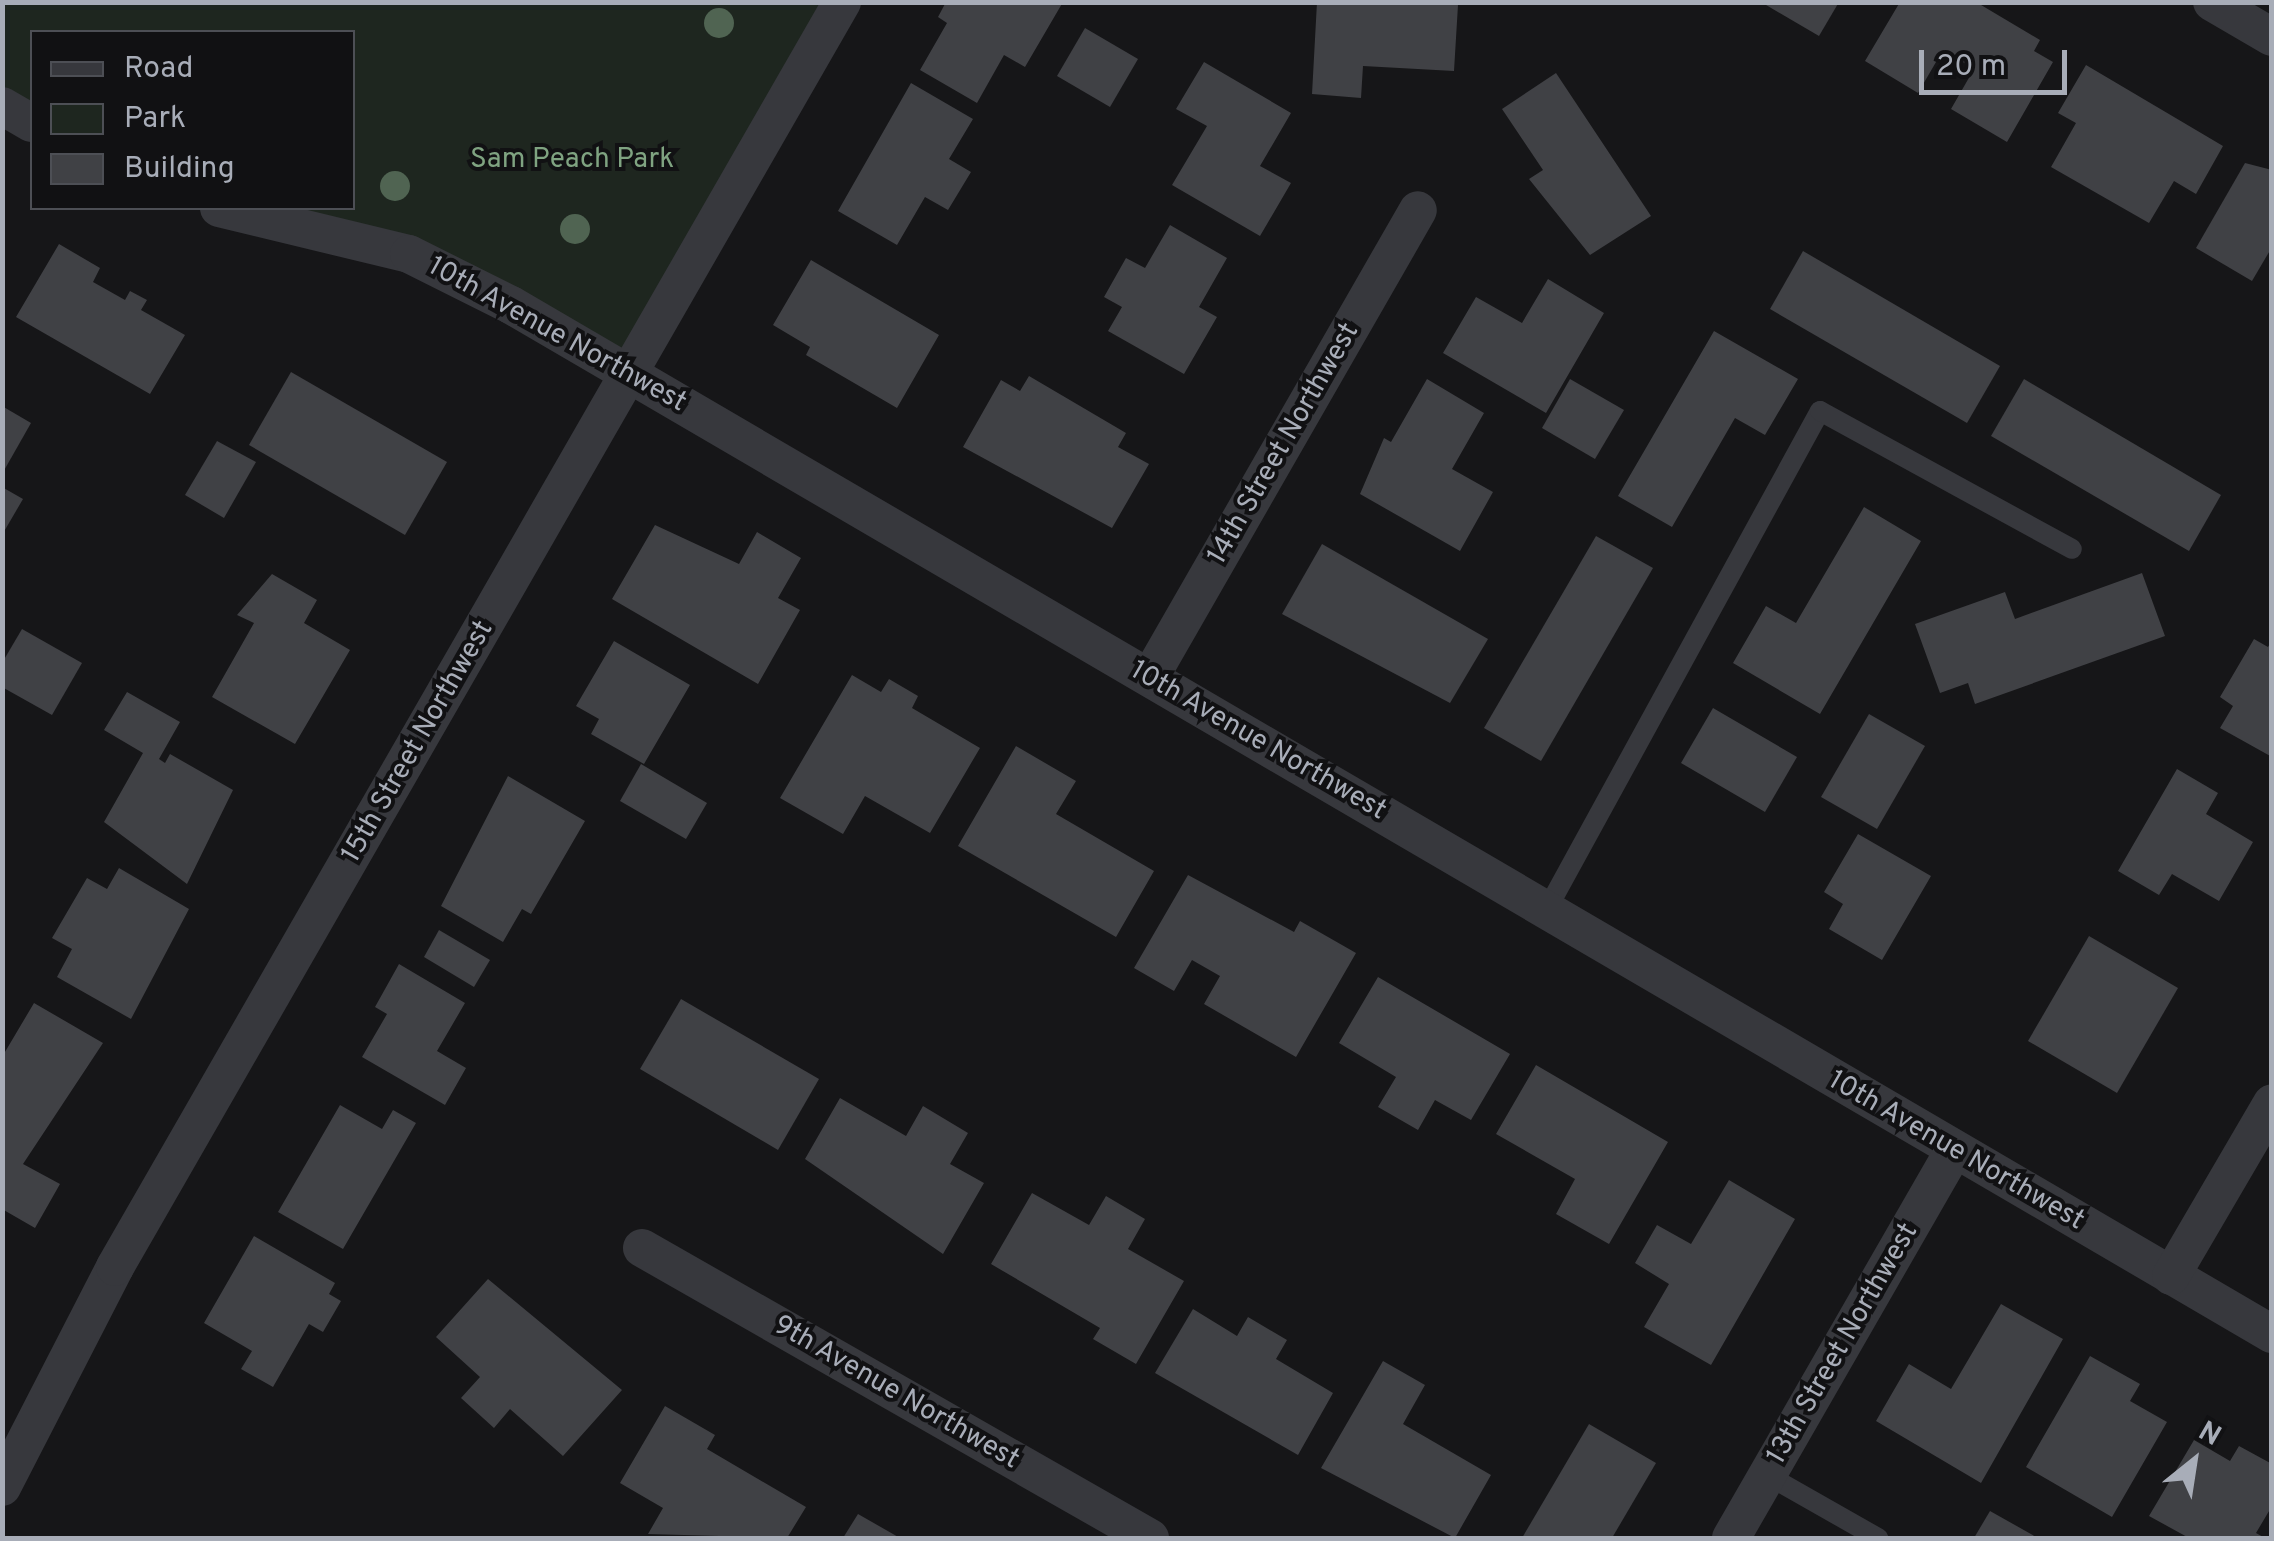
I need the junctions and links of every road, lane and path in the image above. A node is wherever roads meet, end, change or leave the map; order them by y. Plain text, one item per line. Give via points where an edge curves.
1 (842, 2) edge
2 (2212, 2) edge
3 (2272, 37) edge
4 (227, 210) edge
5 (1418, 210) dead end
6 (630, 374) junction
7 (2072, 549) dead end
8 (1150, 677) junction
9 (1546, 911) junction
10 (2272, 1103) edge
11 (1954, 1150) junction
12 (642, 1248) dead end
13 (2171, 1276) junction
14 (2272, 1334) edge
15 (1767, 1476) junction
16 (2, 1487) edge
17 (1150, 1538) edge
18 (1731, 1538) edge
19 (1878, 1538) edge

1 - 6 street, 15th Street Northwest
2 - 3 street
4 - 6 street, 10th Avenue Northwest via 409,254
5 - 8 street, 14th Street Northwest
6 - 8 street, 10th Avenue Northwest
6 - 16 street, 15th Street Northwest via 115,1267
7 - 9 lane via 1820,411
8 - 9 street, 10th Avenue Northwest
9 - 11 street, 10th Avenue Northwest
10 - 13 street
11 - 13 street, 10th Avenue Northwest
11 - 15 street, 13th Street Northwest
12 - 17 street, 9th Avenue Northwest
13 - 14 street, 10th Avenue Northwest
15 - 18 street, 13th Street Northwest
15 - 19 lane

